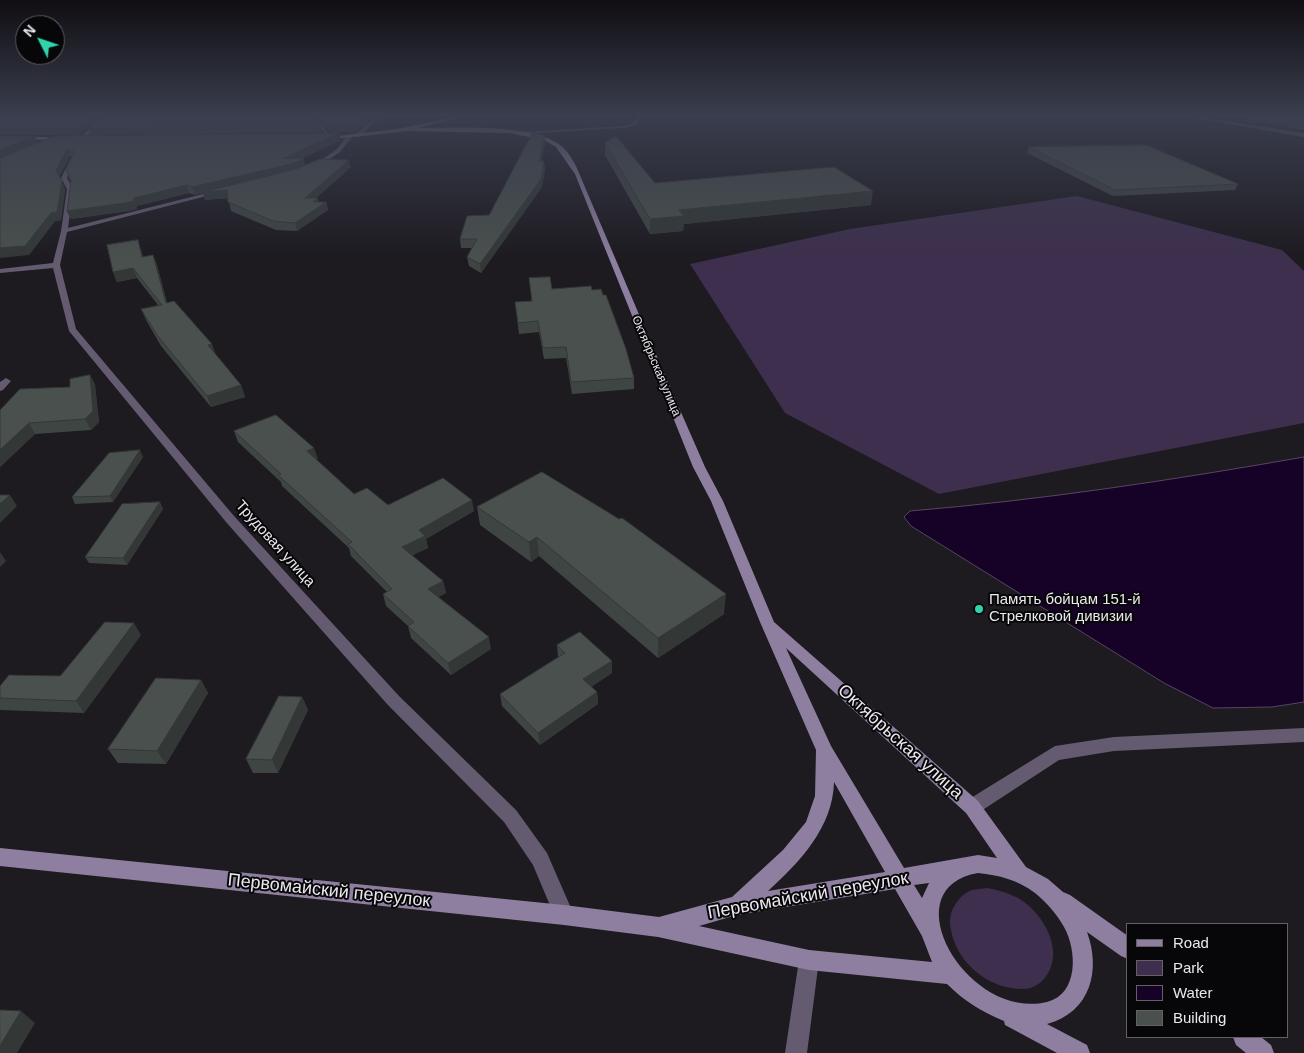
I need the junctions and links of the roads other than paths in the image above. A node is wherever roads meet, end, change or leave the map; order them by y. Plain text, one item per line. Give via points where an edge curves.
1 (71, 164) edge
2 (319, 164) edge
3 (572, 164) edge
4 (306, 171) edge
5 (228, 190) edge
6 (64, 231) junction
7 (56, 265) junction
8 (0, 271) edge
9 (767, 622) junction
10 (1304, 735) edge
11 (824, 750) junction
12 (972, 807) junction
13 (0, 857) edge
14 (959, 868) junction
15 (1019, 873) junction
16 (901, 878) junction
17 (1042, 886) junction
18 (737, 905) junction
19 (564, 915) junction
20 (658, 927) junction
21 (930, 930) junction
22 (1126, 948) edge
23 (809, 960) junction
24 (951, 974) junction
25 (1000, 1009) junction
26 (1245, 1038) edge
27 (796, 1053) edge
28 (1078, 1053) edge
29 (1264, 1053) edge

1 - 6 street, Трудовая улица via 64,178 70,189
2 - 4 street
3 - 9 street, Октябрьская улица via 657,370 699,468 717,501
5 - 6 street
6 - 7 street, Трудовая улица
7 - 8 street
7 - 19 street, Трудовая улица via 72,329 295,592 393,700 510,816 540,859
9 - 11 street, Октябрьская улица
9 - 12 street, Октябрьская улица
10 - 12 street via 1114,744 1055,752
11 - 16 street, Октябрьская улица
11 - 18 street, Октябрьская улица via 824,796 811,831 783,864
12 - 15 street, Октябрьская улица
13 - 19 street, Первомайский переулок
14 - 15 street via 978,864
14 - 16 street, Первомайский переулок
14 - 21 street via 944,877 934,891 929,909
15 - 17 street
16 - 18 street, Первомайский переулок
16 - 21 street, Октябрьская улица
17 - 22 street
17 - 25 street via 1062,906 1077,930 1084,955 1083,980 1072,999 1053,1012 1028,1016
18 - 20 street, Первомайский переулок
19 - 20 street, Первомайский переулок
20 - 23 street, Первомайский переулок
21 - 24 street via 937,952
23 - 24 street, Первомайский переулок
23 - 27 street
24 - 25 street via 973,994
25 - 28 street
26 - 29 street

